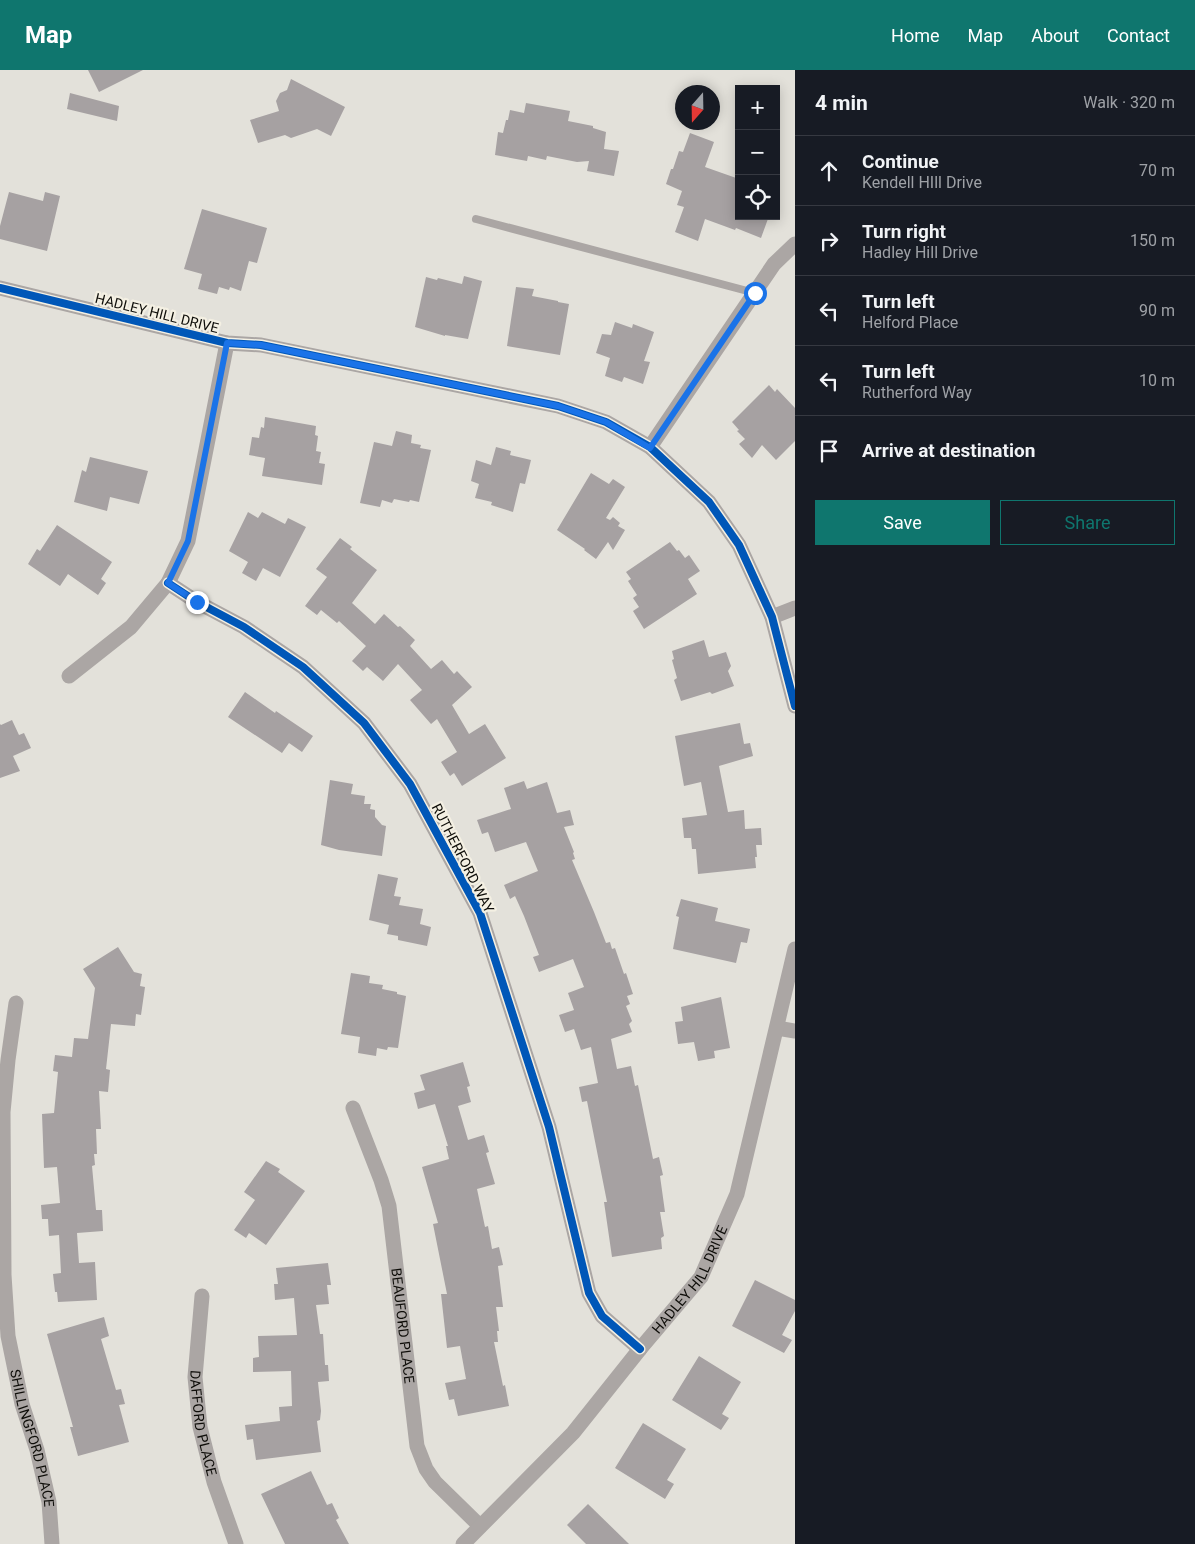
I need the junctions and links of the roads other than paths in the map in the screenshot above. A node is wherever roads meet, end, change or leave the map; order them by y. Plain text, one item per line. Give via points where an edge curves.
1 (476, 219) dead end
2 (795, 244) edge
3 (0, 288) edge
4 (755, 293) junction
5 (227, 343) junction
6 (650, 448) junction
7 (168, 583) junction
8 (795, 608) edge
9 (772, 617) junction
10 (69, 676) dead end
11 (795, 706) edge
12 (795, 949) edge
13 (16, 1003) dead end
14 (777, 1028) junction
15 (795, 1031) edge
16 (353, 1108) dead end
17 (202, 1296) dead end
18 (640, 1349) junction
19 (480, 1526) junction
20 (52, 1544) edge
21 (236, 1544) edge
22 (463, 1544) edge

1 - 4 lane
2 - 4 street via 774,264
3 - 5 street, HADLEY HILL DRIVE
4 - 6 street
5 - 6 street, HADLEY HILL DRIVE via 261,345 558,406 606,422
5 - 7 street via 188,541
6 - 9 street, HADLEY HILL DRIVE via 709,502 739,545
7 - 10 street via 131,627
7 - 18 street, RUTHERFORD WAY via 244,627 303,667 364,723 410,784 480,914 549,1127 589,1293 602,1316
8 - 9 street
9 - 11 street, HADLEY HILL DRIVE
12 - 14 street, HADLEY HILL DRIVE
13 - 20 street, SHILLINGFORD PLACE via 3,1112 4,1275 8,1336 48,1502
14 - 15 street
14 - 18 street, HADLEY HILL DRIVE via 737,1194 701,1277
16 - 19 street, BEAUFORD PLACE via 388,1206 417,1446 435,1482
17 - 21 street, DAFFORD PLACE via 195,1378 200,1427 214,1482
18 - 19 street, HADLEY HILL DRIVE via 573,1433
19 - 22 street, HADLEY HILL DRIVE

